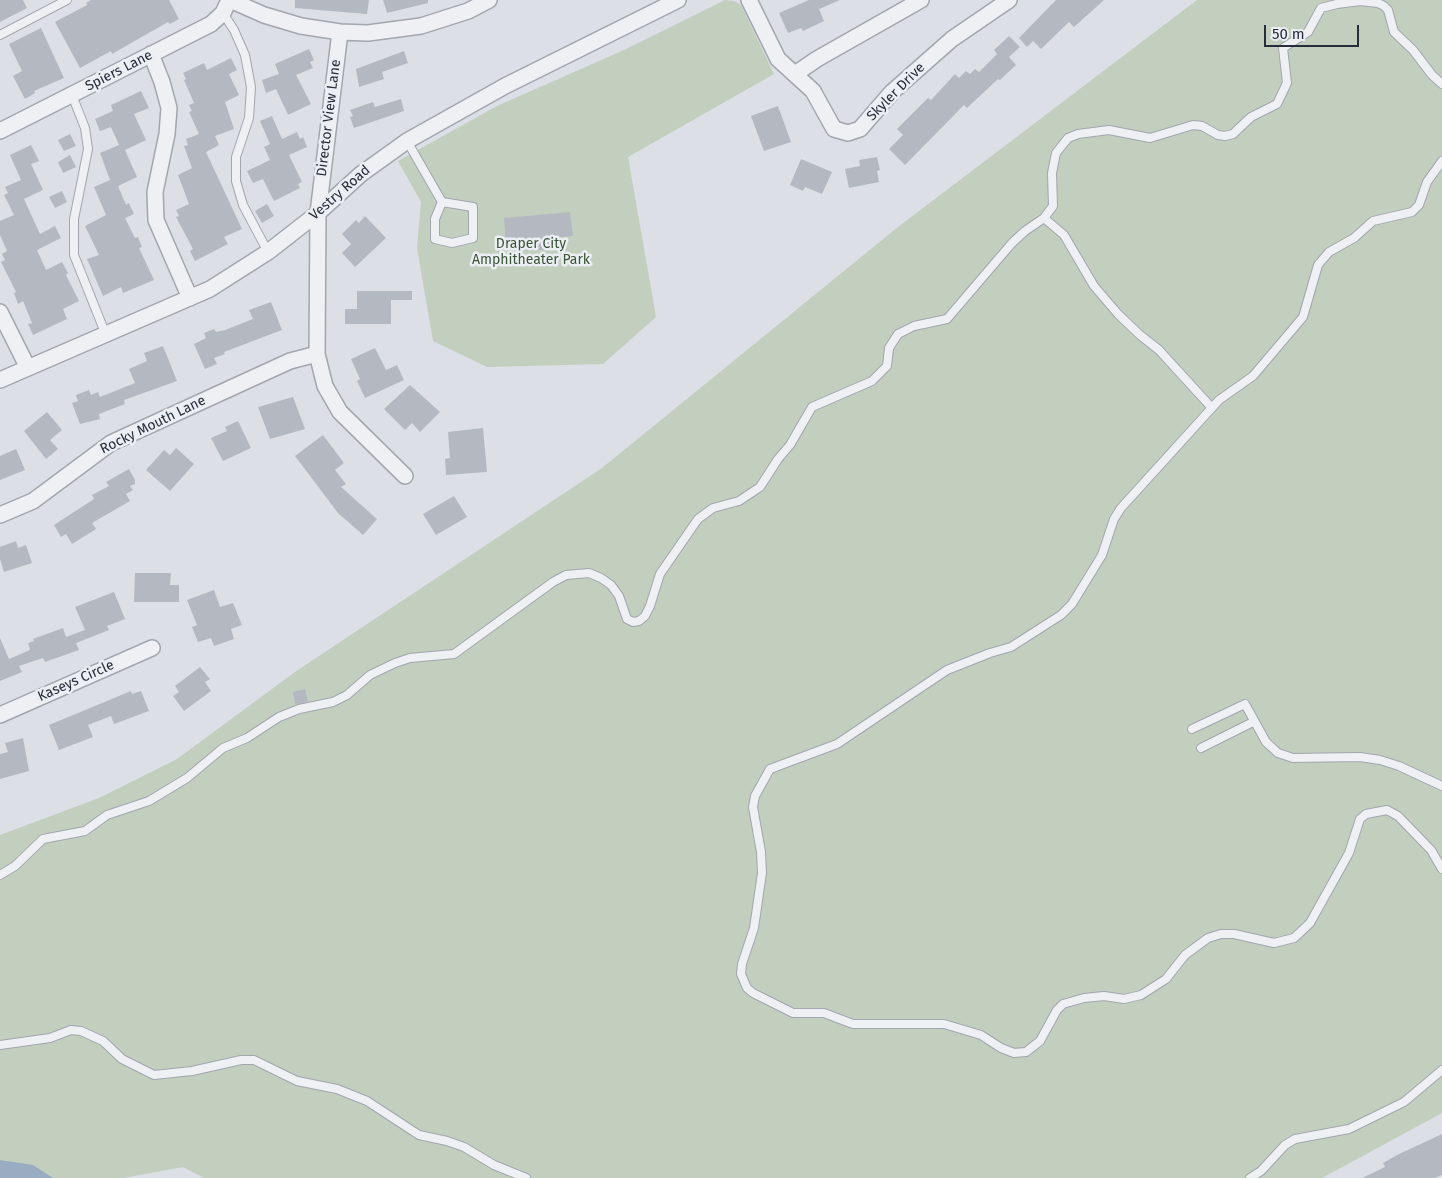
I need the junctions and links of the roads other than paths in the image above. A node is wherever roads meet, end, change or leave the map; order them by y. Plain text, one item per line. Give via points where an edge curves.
1 (67, 0) edge
2 (489, 0) edge
3 (678, 0) edge
4 (749, 0) edge
5 (921, 0) edge
6 (1009, 0) edge
7 (227, 4) edge
8 (340, 32) junction
9 (0, 35) edge
10 (151, 54) junction
11 (796, 74) junction
12 (1442, 84) edge
13 (72, 95) junction
14 (0, 131) edge
15 (407, 141) junction
16 (1442, 161) edge
17 (442, 202) junction
18 (318, 213) junction
19 (1044, 218) junction
20 (268, 252) junction
21 (190, 298) junction
22 (0, 312) edge
23 (106, 335) junction
24 (317, 354) junction
25 (28, 368) junction
26 (0, 380) edge
27 (1212, 408) junction
28 (405, 476) dead end
29 (0, 515) edge
30 (152, 648) dead end
31 (0, 715) edge
32 (1253, 722) junction
33 (1192, 729) dead end
34 (1201, 748) dead end
35 (1442, 786) edge
36 (1442, 869) edge
37 (0, 875) edge
38 (0, 1045) edge
39 (1442, 1070) edge
40 (526, 1178) edge
41 (1250, 1178) edge

1 - 9 lane
2 - 8 street via 468,11 421,26 395,31
3 - 15 street, Vestry Road via 505,86
4 - 11 street, Skyler Drive via 778,59
5 - 11 street
6 - 11 street, Skyler Drive via 928,59 854,132 843,133 834,129 818,98
7 - 8 street via 283,21
7 - 10 street, Spiers Lane via 211,24
7 - 20 lane via 245,55 251,87 249,118 236,157 236,181 243,205
8 - 18 street, Director View Lane
10 - 13 street, Spiers Lane
10 - 21 street via 169,108 167,134 154,192 156,220
12 - 19 lane via 1394,32 1384,6 1360,1 1327,6 1316,14 1304,37 1283,48 1287,83 1277,104 1251,117 1233,134 1218,135 1193,125 1150,138 1108,130 1068,138 1056,153 1052,173 1053,206
13 - 14 street, Spiers Lane
13 - 23 lane via 85,128 88,149 74,219 73,244 78,266
15 - 17 lane
15 - 18 street, Vestry Road via 361,174
16 - 27 lane via 1412,212 1373,221 1354,238 1329,252 1318,265 1303,317 1253,376 1232,389
17 - 17 lane via 472,207 473,238 452,243 435,239 435,219
18 - 20 street, Vestry Road
18 - 24 street, Director View Lane
19 - 27 lane via 1064,235 1094,286 1118,314 1159,350
19 - 37 lane via 1012,243 947,319 905,328 898,334 889,348 887,366 872,381 812,407 760,487 739,501 713,508 698,518 660,574 650,606 639,621 627,619 619,596 601,578 589,573 566,576 553,582 454,654 410,658 395,663 370,675 347,695 333,702 279,717 247,738 223,748 193,773 149,801 112,813 85,831 43,839 15,866
20 - 21 street, Vestry Road
21 - 23 street, Vestry Road
22 - 25 street
23 - 25 street, Vestry Road
24 - 28 street, Director View Lane via 326,386 340,412
24 - 29 street, Rocky Mouth Lane via 290,361 111,443 34,502
25 - 26 street, Vestry Road
27 - 36 lane via 1121,508 1102,555 1072,604 1061,615 1011,647 947,670 831,747 770,769 755,796 762,873 754,928 742,964 744,981 753,993 793,1013 824,1013 853,1024 944,1024 981,1035 1014,1053 1026,1052 1040,1041 1063,1004 1084,998 1141,995 1166,979 1185,955 1208,938 1234,934 1274,943 1294,938 1310,923 1349,853 1360,819 1366,814 1386,810 1398,816 1431,850
30 - 31 street, Kaseys Circle
32 - 33 lane via 1244,704
32 - 34 lane
32 - 35 lane via 1278,753 1293,758 1360,757 1380,760
38 - 40 lane via 50,1038 71,1030 81,1031 103,1041 122,1059 154,1075 254,1060 297,1081 337,1089 367,1101 419,1134 464,1147 494,1166
39 - 41 lane via 1404,1102 1349,1129 1295,1139

